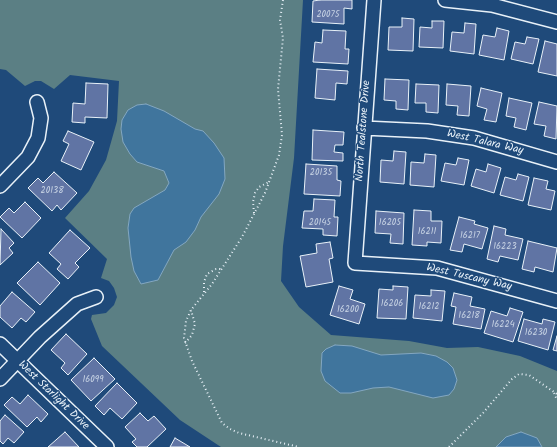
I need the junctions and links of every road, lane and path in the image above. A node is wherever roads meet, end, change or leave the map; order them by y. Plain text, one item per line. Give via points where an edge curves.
1 (283, 0) edge
2 (374, 0) edge
3 (445, 0) edge
4 (557, 22) edge
5 (37, 102) dead end
6 (364, 128) junction
7 (557, 162) edge
8 (269, 182) junction
9 (0, 186) edge
10 (254, 214) junction
11 (355, 263) joint
12 (221, 269) junction
13 (204, 292) junction
14 (96, 297) dead end
15 (557, 301) edge
16 (191, 310) junction
17 (185, 343) junction
18 (0, 344) edge
19 (17, 361) junction
20 (0, 379) edge
21 (554, 392) junction
22 (557, 394) edge
23 (557, 400) edge
24 (106, 447) edge
25 (299, 447) edge
26 (449, 447) edge

1 - 8 path via 280,20 283,38 278,89 282,135 279,155
2 - 6 street, North Tealstone Drive
3 - 4 street via 492,5
5 - 9 street via 41,118 38,138 28,158
6 - 7 street, West Talara Way via 427,131 474,138
6 - 11 street, North Tealstone Drive
8 - 10 path
8 - 10 path via 255,193
10 - 12 path
11 - 15 street, West Tuscany Way via 437,268
12 - 13 path
12 - 13 path via 207,274
13 - 16 path
14 - 19 street via 76,304
16 - 17 path via 186,321
16 - 17 path via 195,324 192,334
17 - 25 path via 222,423 239,433
18 - 19 street, West Starlight Drive
19 - 20 street
19 - 24 street, West Starlight Drive
21 - 22 path
21 - 23 path
21 - 26 path via 529,375 519,374

